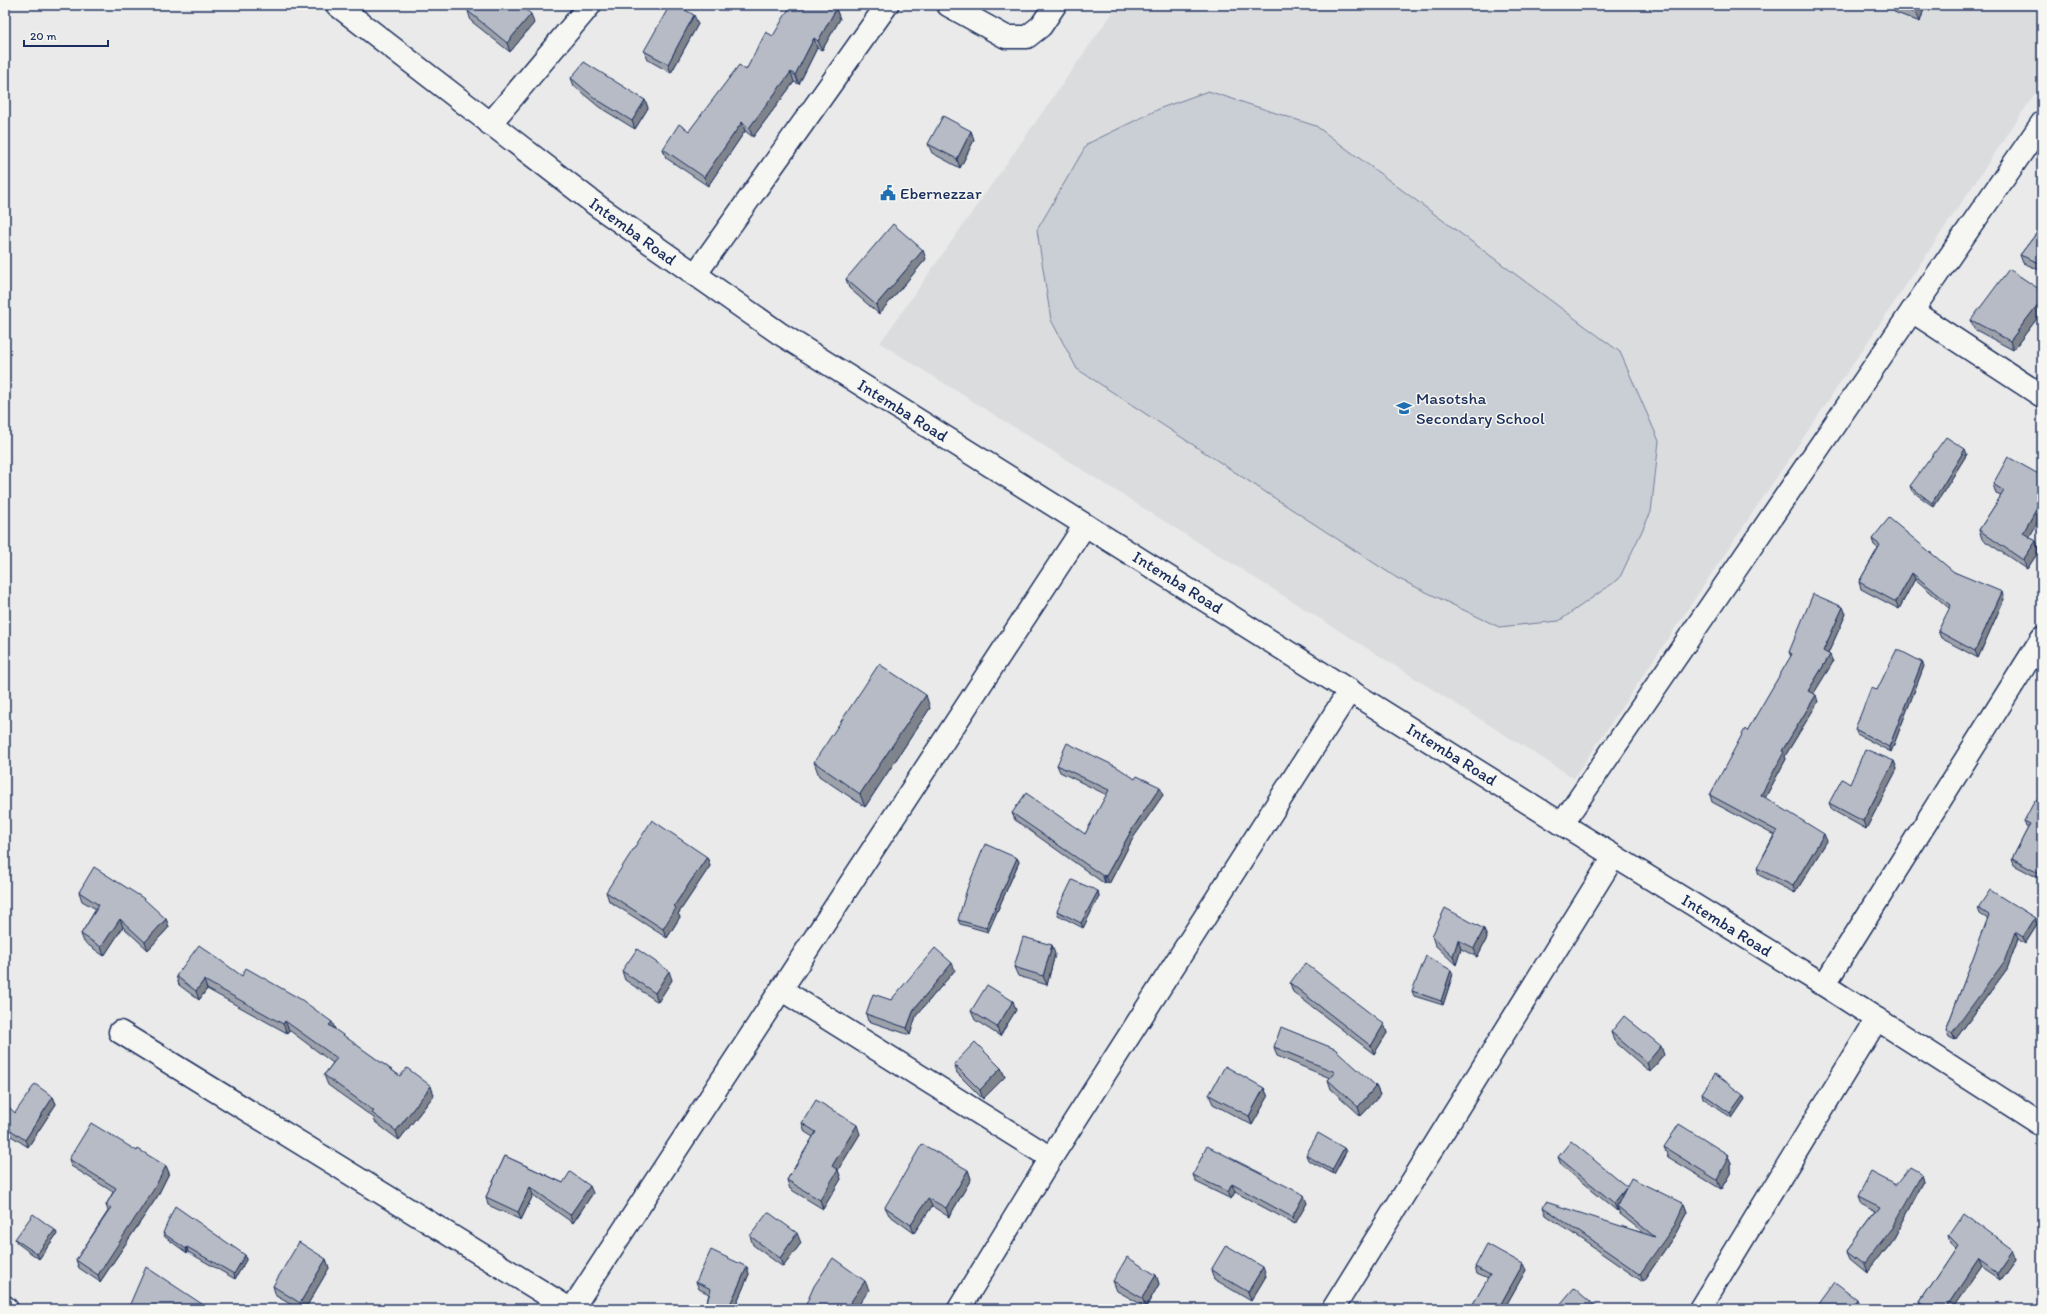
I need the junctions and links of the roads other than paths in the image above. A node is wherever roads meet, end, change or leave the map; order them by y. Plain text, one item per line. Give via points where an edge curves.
1 (337, 5) edge
2 (590, 5) edge
3 (887, 5) edge
4 (948, 5) edge
5 (1055, 5) edge
6 (2042, 123) edge
7 (490, 124) junction
8 (695, 275) junction
9 (1912, 311) junction
10 (2042, 396) edge
11 (1085, 525) junction
12 (2042, 638) edge
13 (1350, 690) junction
14 (1562, 824) junction
15 (1614, 856) junction
16 (1824, 985) junction
17 (782, 990) junction
18 (1877, 1019) junction
19 (120, 1032) dead end
20 (2042, 1125) edge
21 (1051, 1158) junction
22 (571, 1309) edge
23 (959, 1309) edge
24 (1332, 1309) edge
25 (1700, 1309) edge

1 - 7 street, Intemba Road
2 - 7 street
3 - 8 street
4 - 5 street via 1006,37 1027,37 1041,26
6 - 9 street
7 - 8 street, Intemba Road via 599,207
8 - 11 street, Intemba Road via 779,332
9 - 10 street
9 - 14 street
11 - 13 street, Intemba Road
11 - 17 street
12 - 16 street
13 - 14 street, Intemba Road
13 - 21 street
14 - 15 street, Intemba Road
15 - 16 street, Intemba Road
15 - 24 street
16 - 18 street, Intemba Road
17 - 21 street
17 - 22 street
18 - 20 street, Intemba Road
18 - 25 street
19 - 22 street
21 - 23 street

